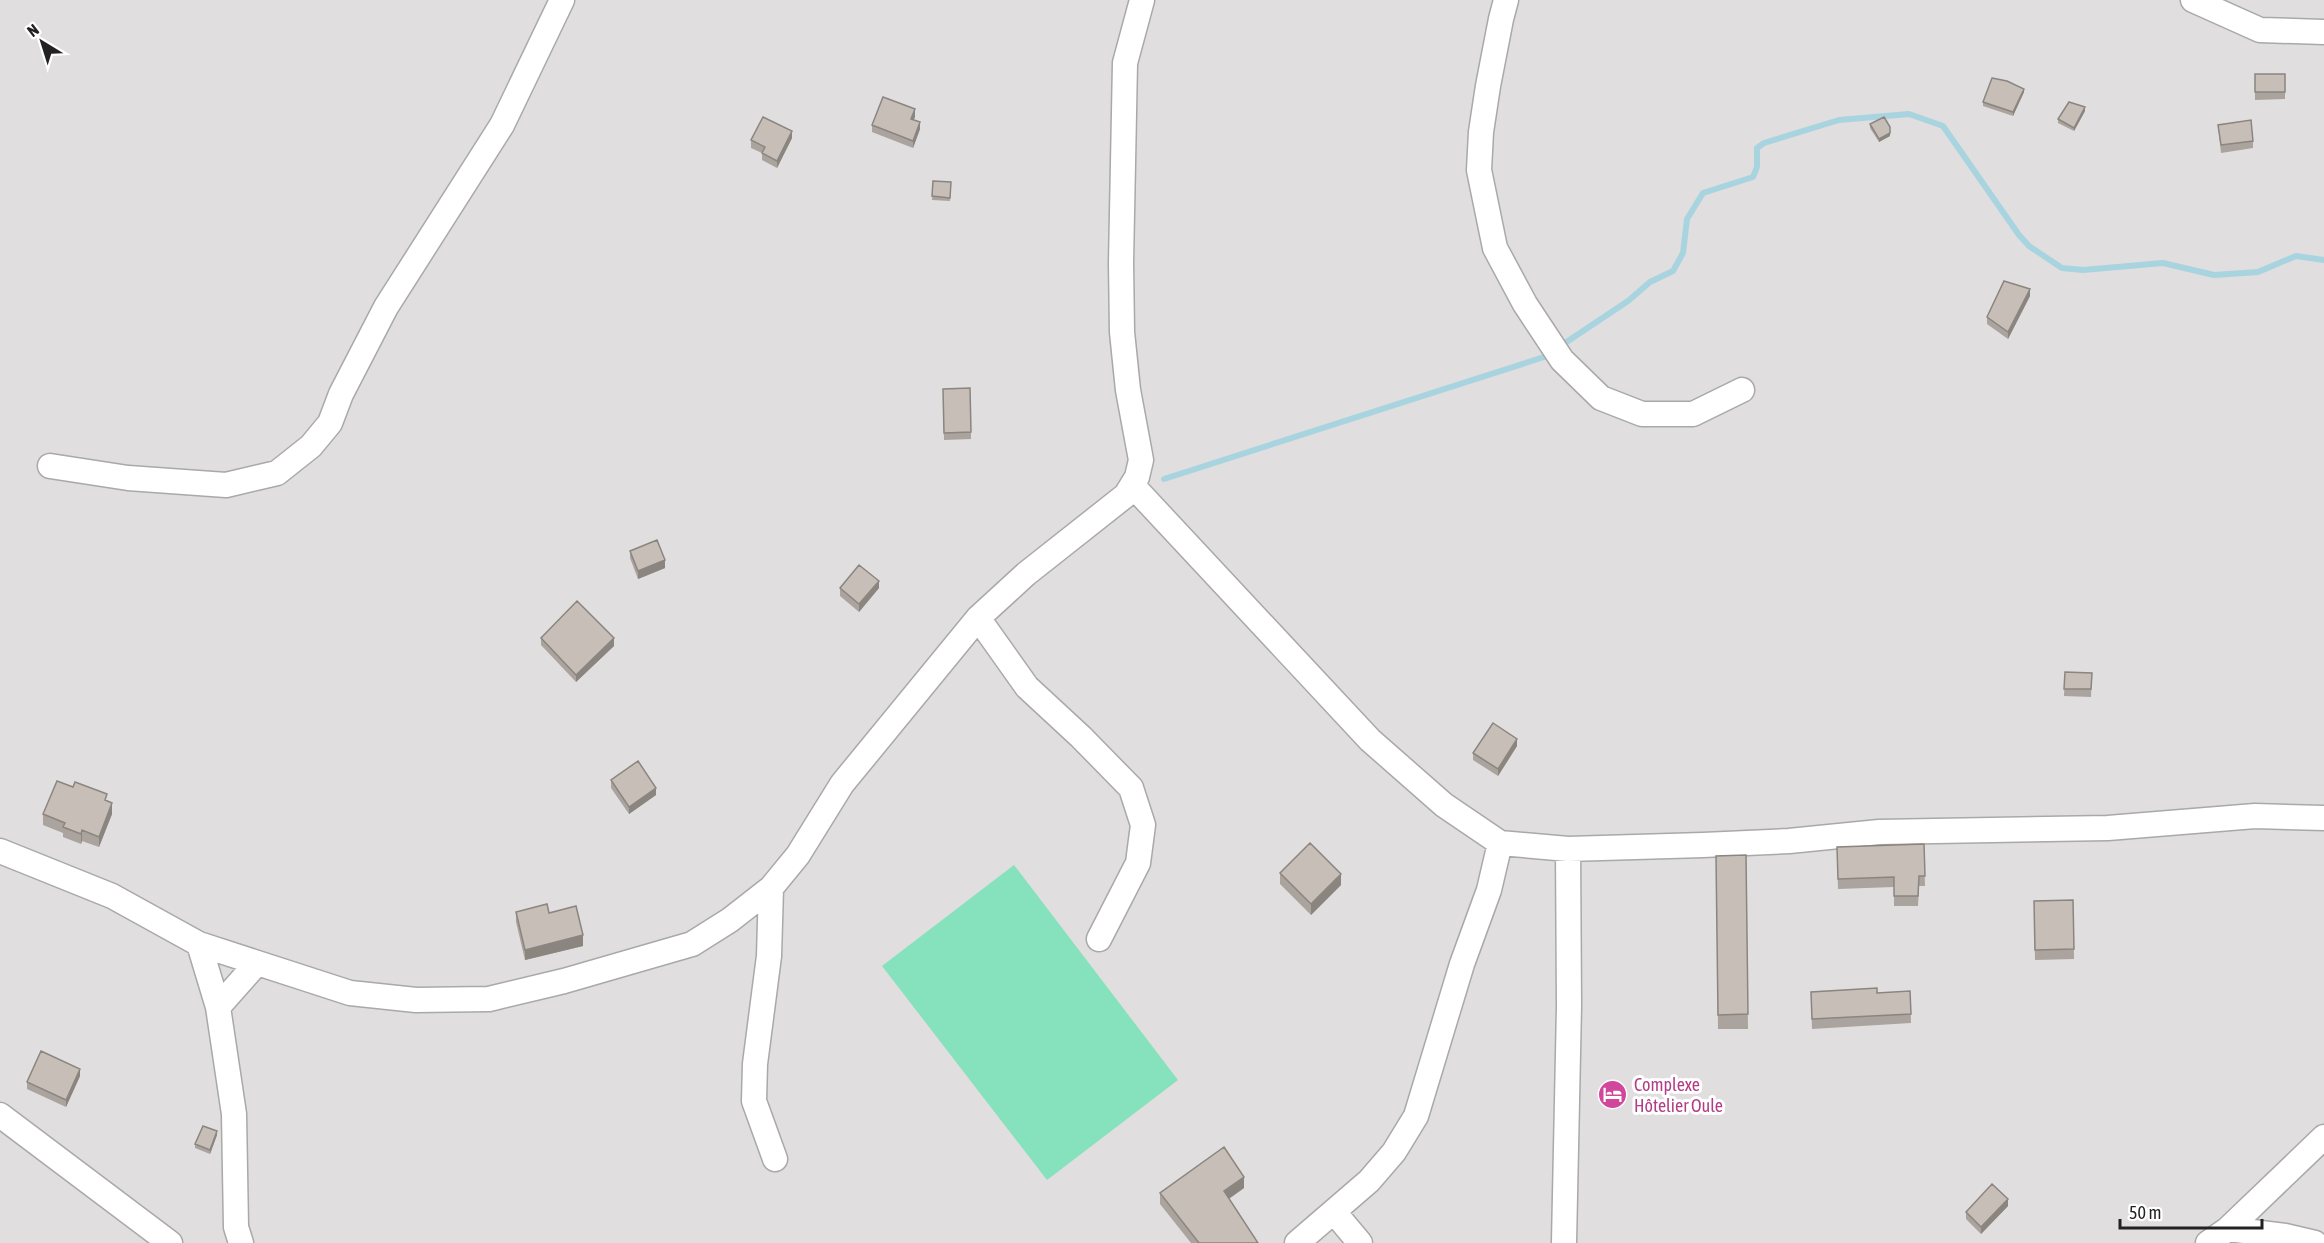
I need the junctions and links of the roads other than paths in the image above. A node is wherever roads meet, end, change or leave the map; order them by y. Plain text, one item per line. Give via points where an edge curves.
1 (562, 0) edge
2 (1142, 0) edge
3 (1506, 0) edge
4 (2193, 0) edge
5 (2324, 32) edge
6 (1742, 390) dead end
7 (50, 466) dead end
8 (1133, 486) junction
9 (978, 618) junction
10 (2324, 818) edge
11 (1500, 843) junction
12 (1568, 849) junction
13 (0, 851) edge
14 (771, 888) junction
15 (1099, 939) dead end
16 (199, 944) junction
17 (257, 963) junction
18 (218, 1007) junction
19 (0, 1115) edge
20 (2324, 1137) edge
21 (775, 1159) dead end
22 (1334, 1212) junction
23 (2228, 1229) junction
24 (170, 1243) edge
25 (241, 1243) edge
26 (1298, 1243) edge
27 (1360, 1243) edge
28 (1564, 1243) edge
29 (2208, 1243) edge
30 (2315, 1243) edge

1 - 7 street via 502,125 386,307 330,423 311,446 277,473 226,485 128,478
2 - 8 street via 1125,63 1120,263 1123,344 1141,460
3 - 6 street via 1488,86 1479,170 1495,248 1525,303 1562,360 1601,398 1642,414 1693,414
4 - 5 street via 2260,30
8 - 9 street
8 - 11 street via 1370,740 1444,805
9 - 14 street via 842,784 798,855
9 - 15 street via 1027,687 1131,788 1143,825 1138,863
10 - 12 street via 2255,816 2108,828 1879,832 1725,844
11 - 12 street
11 - 22 street via 1489,890 1416,1116 1394,1152
12 - 28 street
13 - 16 street via 112,896
14 - 17 street via 692,944 489,999 416,1000 350,993
14 - 21 street via 770,956 754,1101
16 - 17 street
16 - 18 street
17 - 18 street
18 - 25 street via 234,1114 236,1227
19 - 24 street
20 - 23 street
22 - 26 street
22 - 27 street
23 - 29 street
23 - 30 street

